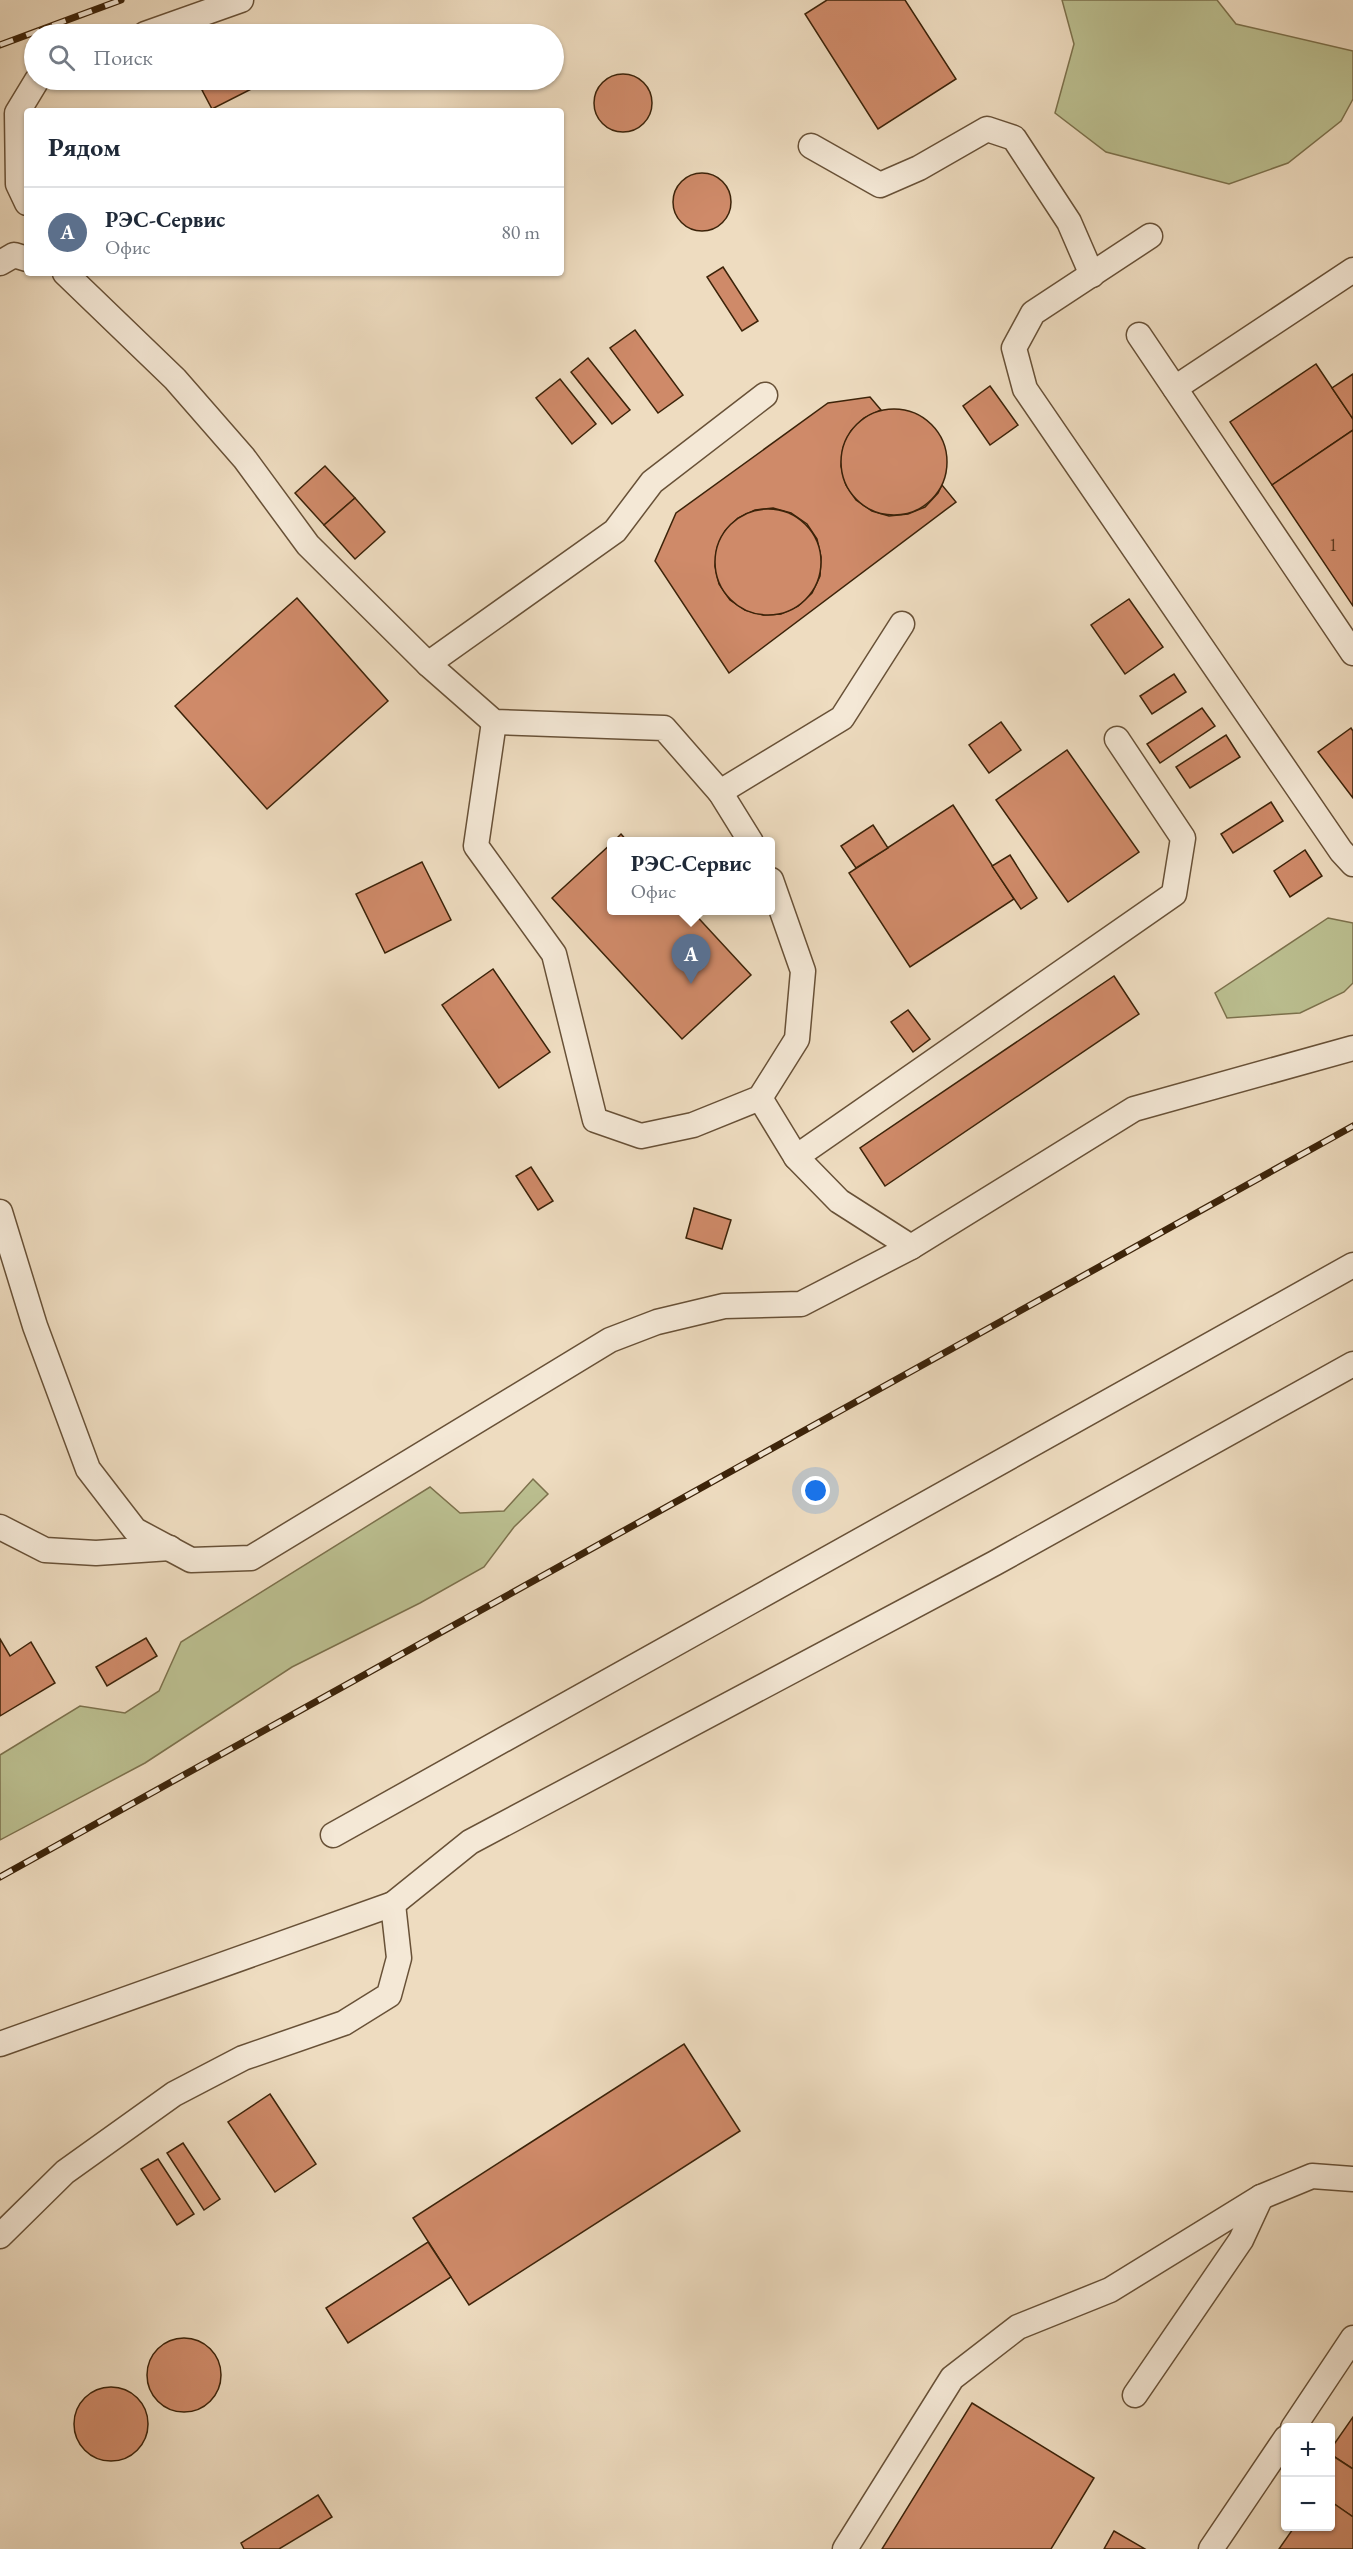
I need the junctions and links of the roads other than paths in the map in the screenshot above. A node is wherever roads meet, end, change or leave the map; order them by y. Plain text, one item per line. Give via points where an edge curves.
1 (241, 0) edge
2 (173, 24) edge
3 (31, 90) edge
4 (811, 146) dead end
5 (24, 197) edge
6 (1150, 236) dead end
7 (24, 258) edge
8 (0, 263) edge
9 (1353, 270) edge
10 (1092, 274) junction
11 (68, 276) edge
12 (1139, 335) dead end
13 (1175, 388) junction
14 (765, 395) dead end
15 (902, 624) dead end
16 (1353, 653) edge
17 (428, 664) junction
18 (494, 722) junction
19 (1117, 739) dead end
20 (720, 792) junction
21 (747, 837) edge
22 (1353, 864) edge
23 (775, 891) edge
24 (1353, 1048) edge
25 (760, 1098) junction
26 (796, 1157) junction
27 (0, 1212) edge
28 (911, 1247) junction
29 (1353, 1265) edge
30 (1353, 1364) edge
31 (0, 1527) edge
32 (170, 1548) junction
33 (333, 1835) dead end
34 (393, 1904) junction
35 (0, 2044) edge
36 (1353, 2179) edge
37 (1262, 2197) junction
38 (0, 2236) edge
39 (1353, 2338) edge
40 (1135, 2395) dead end
41 (1296, 2423) edge
42 (1281, 2445) edge
43 (845, 2549) edge
44 (1211, 2549) edge

1 - 2 lane
3 - 5 lane via 17,113 18,184
4 - 10 lane via 880,185 919,168 987,129 1014,138 1069,222
6 - 10 lane
7 - 8 lane via 14,255
9 - 13 lane
10 - 22 lane via 1033,313 1014,348 1025,388
11 - 17 lane via 175,379 244,458 308,545
12 - 13 lane
13 - 16 lane
14 - 17 lane via 652,482 615,531
15 - 20 lane via 842,718
17 - 18 lane
18 - 20 lane via 664,728
18 - 25 lane via 476,846 554,954 595,1120 641,1136 693,1125
19 - 26 lane via 1183,838 1174,894
20 - 21 lane
23 - 25 lane via 803,971 797,1040
24 - 28 lane via 1134,1109
25 - 26 lane
26 - 28 lane via 839,1201
27 - 32 lane via 35,1326 88,1469 135,1530
28 - 32 lane via 801,1304 724,1306 657,1322 610,1340 251,1558 191,1560
29 - 33 lane
30 - 34 lane via 995,1563 471,1842
31 - 32 lane via 45,1550 96,1553
34 - 35 lane
34 - 38 lane via 399,1958 389,1995 344,2023 243,2058 174,2094 65,2172
36 - 37 lane via 1312,2176
37 - 40 lane via 1241,2240
37 - 43 lane via 1110,2290 1018,2327 952,2378
39 - 41 lane
42 - 44 lane

